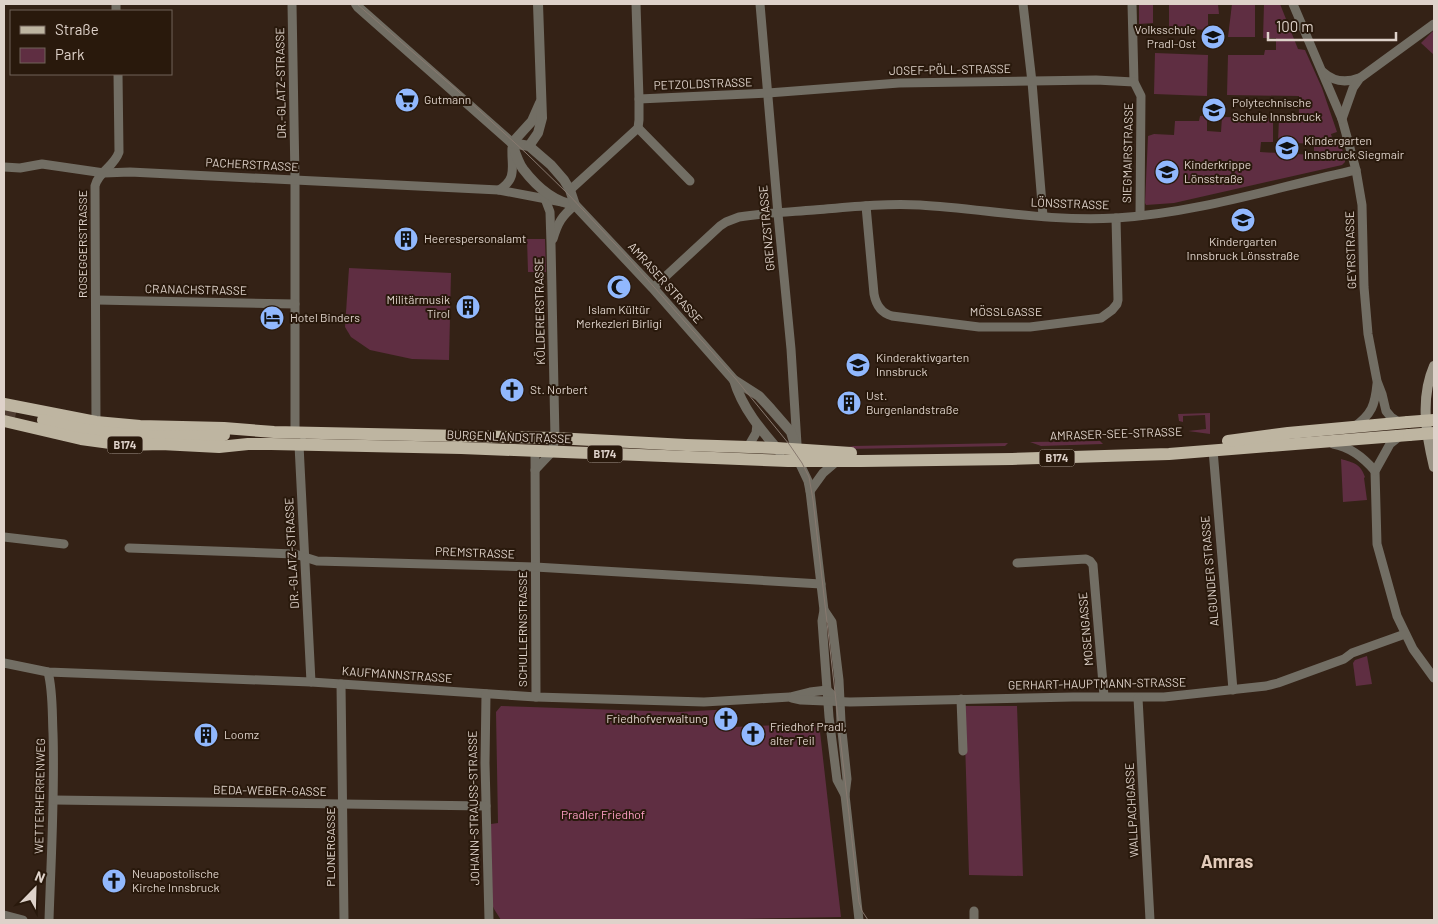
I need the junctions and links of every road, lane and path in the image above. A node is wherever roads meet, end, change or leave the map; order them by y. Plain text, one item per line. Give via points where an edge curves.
1 (292, 4) edge
2 (538, 4) edge
3 (636, 4) edge
4 (760, 4) edge
5 (1023, 4) edge
6 (1132, 4) edge
7 (1293, 4) edge
8 (354, 5) edge
9 (1434, 24) edge
10 (1321, 70) junction
11 (118, 75) edge
12 (1360, 78) junction
13 (1032, 82) junction
14 (1134, 82) junction
15 (768, 93) junction
16 (639, 99) junction
17 (542, 100) junction
18 (1342, 119) junction
19 (638, 128) junction
20 (512, 143) junction
21 (529, 146) junction
22 (4, 167) edge
23 (1356, 170) junction
24 (104, 173) junction
25 (296, 179) junction
26 (690, 181) dead end
27 (540, 187) junction
28 (499, 190) junction
29 (570, 190) junction
30 (546, 200) junction
31 (564, 203) junction
32 (575, 205) junction
33 (866, 206) junction
34 (778, 214) junction
35 (1140, 215) junction
36 (1043, 216) junction
37 (1116, 218) junction
38 (551, 244) junction
39 (653, 288) junction
40 (96, 300) junction
41 (294, 304) junction
42 (1434, 366) edge
43 (734, 380) junction
44 (1377, 381) junction
45 (4, 404) edge
46 (17, 415) tunnel mouth
47 (4, 420) tunnel mouth
48 (1434, 420) edge
49 (96, 422) junction
50 (757, 424) junction
51 (1354, 427) junction
52 (1404, 429) junction
53 (274, 432) junction
54 (295, 432) junction
55 (318, 432) junction
56 (1434, 433) edge
57 (202, 437) junction
58 (555, 438) junction
59 (1323, 442) junction
60 (248, 444) junction
61 (299, 445) junction
62 (748, 447) junction
63 (776, 448) junction
64 (1213, 450) junction
65 (535, 451) junction
66 (552, 452) junction
67 (794, 457) junction
68 (837, 461) junction
69 (1434, 467) edge
70 (535, 470) junction
71 (1375, 471) junction
72 (810, 491) junction
73 (4, 537) edge
74 (64, 544) dead end
75 (129, 548) dead end
76 (304, 557) junction
77 (1017, 563) dead end
78 (535, 568) junction
79 (821, 584) junction
80 (824, 610) junction
81 (1404, 634) junction
82 (4, 663) edge
83 (48, 672) junction
84 (1434, 678) edge
85 (311, 682) junction
86 (341, 684) junction
87 (827, 690) junction
88 (1233, 690) junction
89 (486, 694) junction
90 (1104, 696) junction
91 (536, 697) junction
92 (790, 697) junction
93 (1138, 698) junction
94 (961, 699) junction
95 (828, 702) junction
96 (840, 702) junction
97 (963, 751) dead end
98 (845, 795) junction
99 (54, 800) junction
100 (344, 805) junction
101 (486, 806) junction
102 (4, 915) edge
103 (23, 920) edge
104 (49, 920) edge
105 (344, 920) edge
106 (489, 920) edge
107 (859, 920) edge
108 (1150, 920) edge

1 - 25 street, DR.-GLATZ-STRASSE
2 - 17 street
3 - 16 street
4 - 15 street, GRENZSTRASSE
5 - 13 street
6 - 14 street, SIEGMAIRSTRASSE
7 - 10 street, GEYRSTRASSE
8 - 20 street
9 - 12 street
10 - 12 street via 1331,79 1344,82
10 - 18 street, GEYRSTRASSE
11 - 24 street, ROSEGGERSTRASSE via 119,152
12 - 18 street via 1352,88
13 - 14 street, JOSEF-PÖLL-STRASSE
13 - 15 street, JOSEF-PÖLL-STRASSE via 899,83
13 - 36 street
14 - 35 street, SIEGMAIRSTRASSE via 1141,96
15 - 16 street, PETZOLDSTRASSE
15 - 34 street, GRENZSTRASSE
16 - 19 street
17 - 20 street via 532,121
17 - 21 street via 541,123
18 - 23 street, GEYRSTRASSE
19 - 26 street
19 - 29 street
20 - 21 street
20 - 27 street via 523,169
20 - 28 street via 512,178
21 - 29 street, AMRASER STRASSE
22 - 24 street, PACHERSTRASSE via 42,164
23 - 35 street, LÖNSSTRASSE via 1172,212
23 - 44 street, GEYRSTRASSE via 1362,206 1368,334
24 - 25 street, PACHERSTRASSE
24 - 40 street, ROSEGGERSTRASSE via 95,186
25 - 28 street, PACHERSTRASSE
25 - 41 street, DR.-GLATZ-STRASSE
27 - 30 street, KÖLDERERSTRASSE
27 - 31 street
28 - 30 street, PACHERSTRASSE
29 - 32 street, AMRASER STRASSE
30 - 31 street, PACHERSTRASSE
30 - 38 street, KÖLDERERSTRASSE via 550,212
31 - 32 street
32 - 38 street, KÖLDERERSTRASSE via 563,215
32 - 39 street, AMRASER STRASSE
33 - 34 street, LÖNSSTRASSE
33 - 36 street, LÖNSSTRASSE via 919,205
33 - 37 street, MÖSSLGASSE via 874,294 879,308 892,316 979,327 1030,327 1096,319 1109,314 1118,300
34 - 39 street, LÖNSSTRASSE via 747,216 726,222
34 - 67 street, GRENZSTRASSE via 794,375
35 - 37 street, LÖNSSTRASSE
36 - 37 street, LÖNSSTRASSE
38 - 58 street, KÖLDERERSTRASSE
39 - 43 street, AMRASER STRASSE
40 - 41 street, CRANACHSTRASSE
40 - 49 street, ROSEGGERSTRASSE
41 - 54 street, DR.-GLATZ-STRASSE
42 - 69 main road via 1425,413
43 - 50 street, AMRASER STRASSE via 743,404
43 - 67 street, AMRASER STRASSE via 759,396 791,432
44 - 51 street, GEYRSTRASSE via 1371,411
44 - 52 street, GEYRSTRASSE via 1386,411
45 - 49 main road, B174
46 - 57 main road, B174 via 134,436
47 - 60 main road, B174 via 81,439 125,445 219,447
48 - 52 main road, AMRASER-SEE-STRASSE / B174, bridge
49 - 53 main road, B174
50 - 62 street
50 - 63 street, AMRASER STRASSE
51 - 52 main road, AMRASER-SEE-STRASSE / B174
51 - 67 main road, AMRASER-SEE-STRASSE / B174 via 1214,442 1110,448
52 - 56 main road, AMRASER-SEE-STRASSE / B174, bridge
52 - 59 main road, AMRASER-SEE-STRASSE / B174
52 - 71 street via 1390,444
53 - 54 main road, BURGENLANDSTRASSE / B174
53 - 57 main road, B174
54 - 55 main road, BURGENLANDSTRASSE / B174
55 - 58 main road, BURGENLANDSTRASSE / B174
55 - 61 street
57 - 60 main road, B174
58 - 62 main road, BURGENLANDSTRASSE / B174
58 - 66 street, KÖLDERERSTRASSE
59 - 64 main road, AMRASER-SEE-STRASSE / B174
59 - 71 street via 1350,450
60 - 61 main road, BURGENLANDSTRASSE / B174
61 - 65 main road, BURGENLANDSTRASSE / B174
61 - 76 street, DR.-GLATZ-STRASSE
62 - 63 main road, BURGENLANDSTRASSE / B174
63 - 67 main road, BURGENLANDSTRASSE / B174
64 - 68 main road, AMRASER-SEE-STRASSE / B174 via 1012,460
64 - 88 street, ALGUNDER STRASSE
65 - 66 main road, BURGENLANDSTRASSE / B174
65 - 70 street, SCHULLERNSTRASSE
66 - 67 main road, BURGENLANDSTRASSE / B174
66 - 70 street
67 - 68 main road, AMRASER-SEE-STRASSE / B174
67 - 72 street, AMRASER STRASSE via 806,475
68 - 72 street
70 - 78 street, SCHULLERNSTRASSE
71 - 81 street via 1377,544
72 - 79 street, AMRASER STRASSE
73 - 74 street
75 - 76 street, PREMSTRASSE via 254,551
76 - 78 street, PREMSTRASSE via 317,561
76 - 85 street, DR.-GLATZ-STRASSE
77 - 90 street, MOSENGASSE via 1086,559 1093,565
78 - 79 street, PREMSTRASSE
78 - 91 street, SCHULLERNSTRASSE
79 - 80 street, AMRASER STRASSE
80 - 87 street, AMRASER STRASSE
80 - 96 street, AMRASER STRASSE via 833,623
81 - 84 street
81 - 88 street, GERHART-HAUPTMANN-STRASSE via 1278,683
82 - 83 street, KAUFMANNSTRASSE
83 - 85 street, KAUFMANNSTRASSE
83 - 99 street, WETTERHERRENWEG
85 - 86 street, KAUFMANNSTRASSE
86 - 89 street, KAUFMANNSTRASSE
86 - 100 street, PLONERGASSE
87 - 92 street, KAUFMANNSTRASSE
87 - 95 street, AMRASER STRASSE
87 - 96 street
88 - 93 street, GERHART-HAUPTMANN-STRASSE
89 - 91 street, KAUFMANNSTRASSE
89 - 101 street, JOHANN-STRAUSS-STRASSE
90 - 93 street, GERHART-HAUPTMANN-STRASSE
90 - 94 street, GERHART-HAUPTMANN-STRASSE
91 - 92 street, KAUFMANNSTRASSE via 704,702
92 - 95 street, KAUFMANNSTRASSE
93 - 108 street, WALLPACHGASSE
94 - 96 street, GERHART-HAUPTMANN-STRASSE
94 - 97 street
95 - 96 street, GERHART-HAUPTMANN-STRASSE
95 - 98 street, AMRASER STRASSE via 837,780
96 - 98 street, AMRASER STRASSE via 847,779
98 - 107 street, AMRASER STRASSE
99 - 100 street, BEDA-WEBER-GASSE
99 - 104 street, WETTERHERRENWEG
100 - 101 street, BEDA-WEBER-GASSE
100 - 105 street, PLONERGASSE
101 - 106 street, JOHANN-STRAUSS-STRASSE
102 - 103 street

